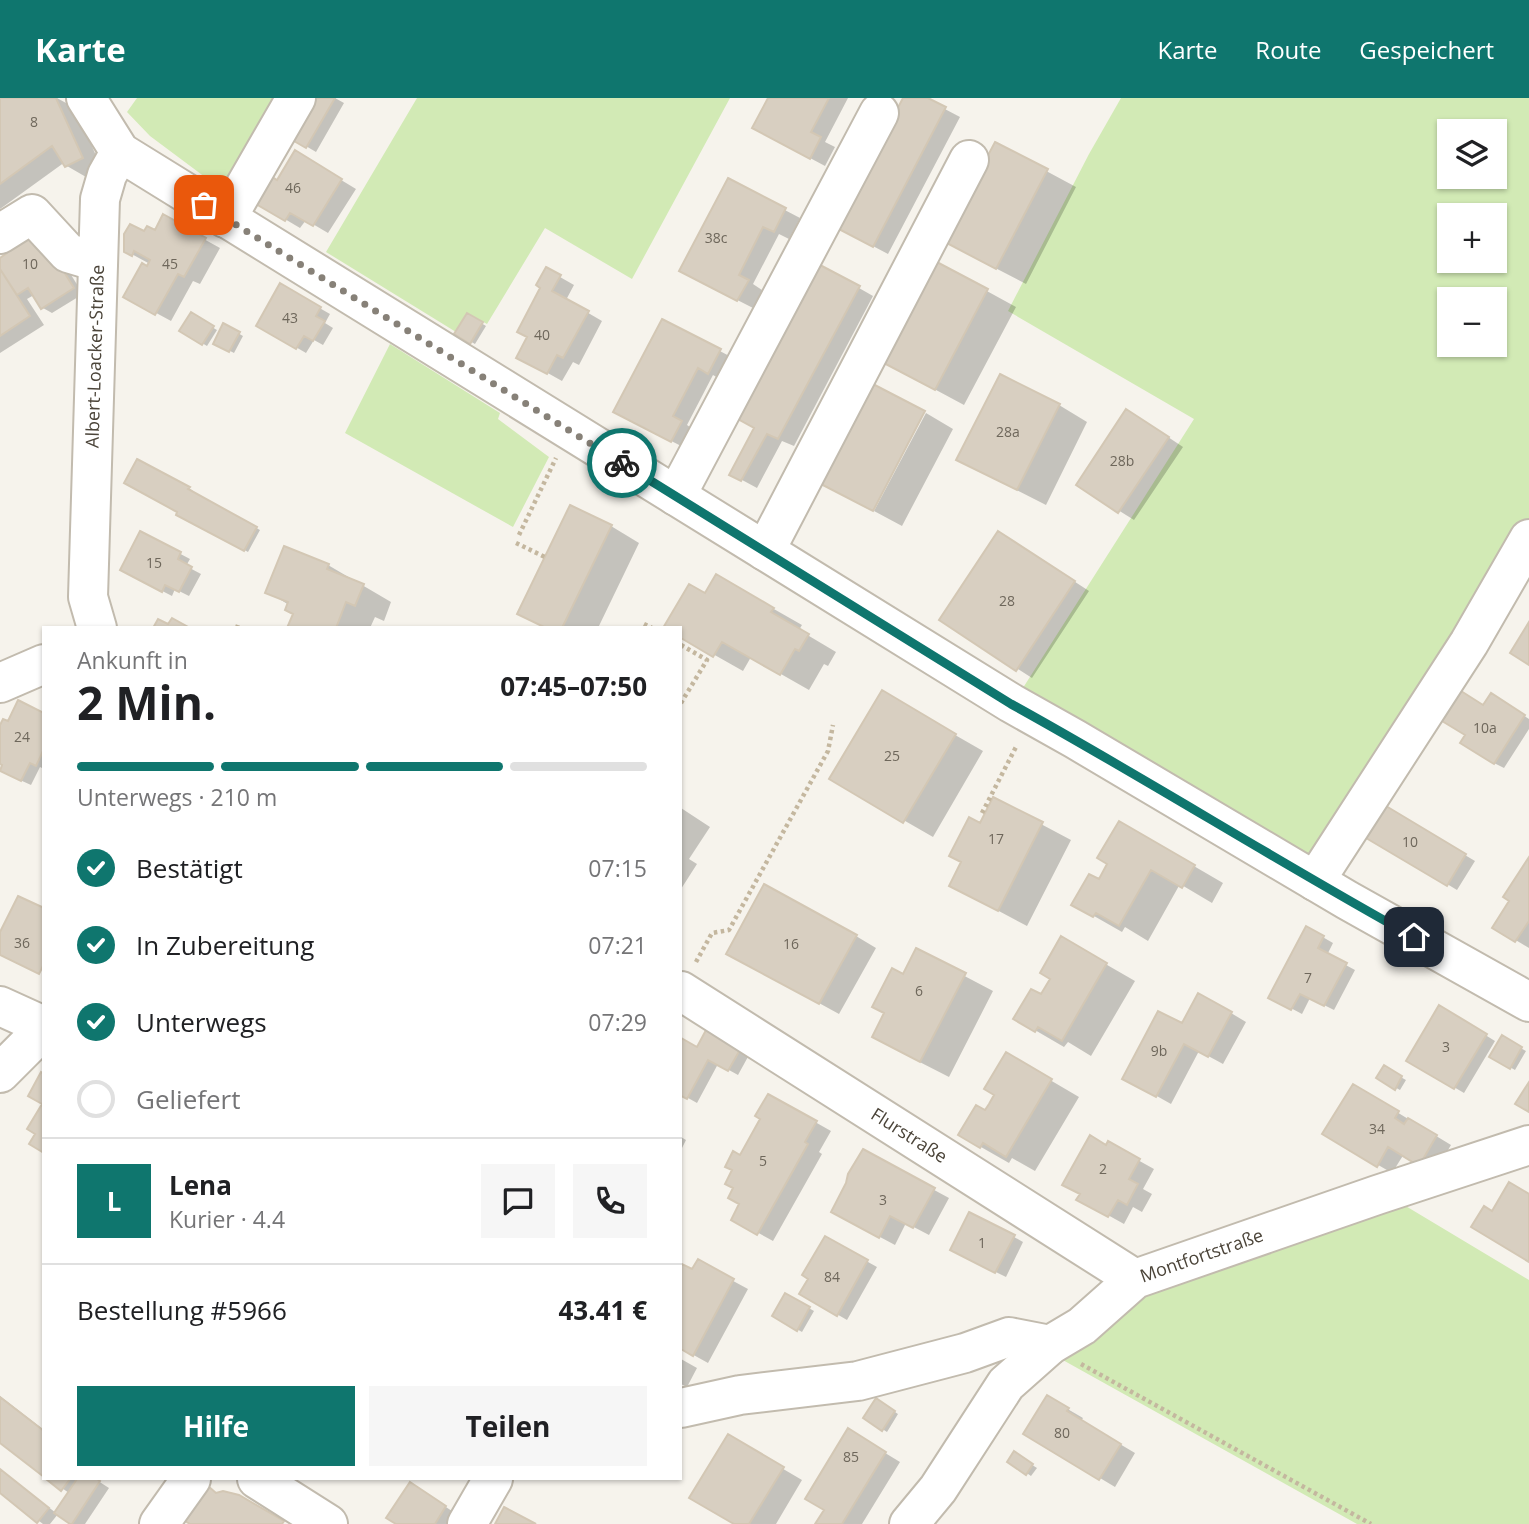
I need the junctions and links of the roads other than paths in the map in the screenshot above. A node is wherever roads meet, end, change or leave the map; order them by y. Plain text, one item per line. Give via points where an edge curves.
1 (86, 98) edge
2 (296, 98) edge
3 (880, 113) dead end
4 (120, 152) junction
5 (969, 160) dead end
6 (225, 218) junction
7 (0, 234) edge
8 (97, 262) junction
9 (676, 496) junction
10 (1529, 539) edge
11 (765, 551) junction
12 (96, 626) edge
13 (42, 665) edge
14 (0, 683) edge
15 (1315, 881) junction
16 (687, 980) edge
17 (1529, 1002) edge
18 (0, 1006) edge
19 (42, 1026) edge
20 (42, 1029) edge
21 (0, 1073) edge
22 (1529, 1145) edge
23 (1135, 1279) junction
24 (1050, 1345) junction
25 (682, 1408) edge
26 (190, 1480) edge
27 (259, 1480) edge
28 (492, 1480) edge
29 (159, 1524) edge
30 (328, 1524) edge
31 (467, 1524) edge
32 (909, 1524) edge

1 - 4 street
2 - 6 street
3 - 9 street
4 - 6 street
4 - 8 street, Albert-Loacker-Straße via 100,199
5 - 11 street
6 - 9 street
7 - 8 street via 32,214 68,253
8 - 12 street, Albert-Loacker-Straße via 88,597
9 - 11 street
10 - 15 street via 1469,643
11 - 15 street
13 - 14 street
15 - 17 street
16 - 23 street, Flurstraße via 871,1113
18 - 19 street
20 - 21 street
22 - 23 street, Montfortstraße
23 - 24 street, Montfortstraße via 1082,1326
24 - 25 street via 1009,1337 858,1381 740,1395
24 - 32 street via 1006,1384 938,1489
26 - 29 street
27 - 30 street
28 - 31 street

